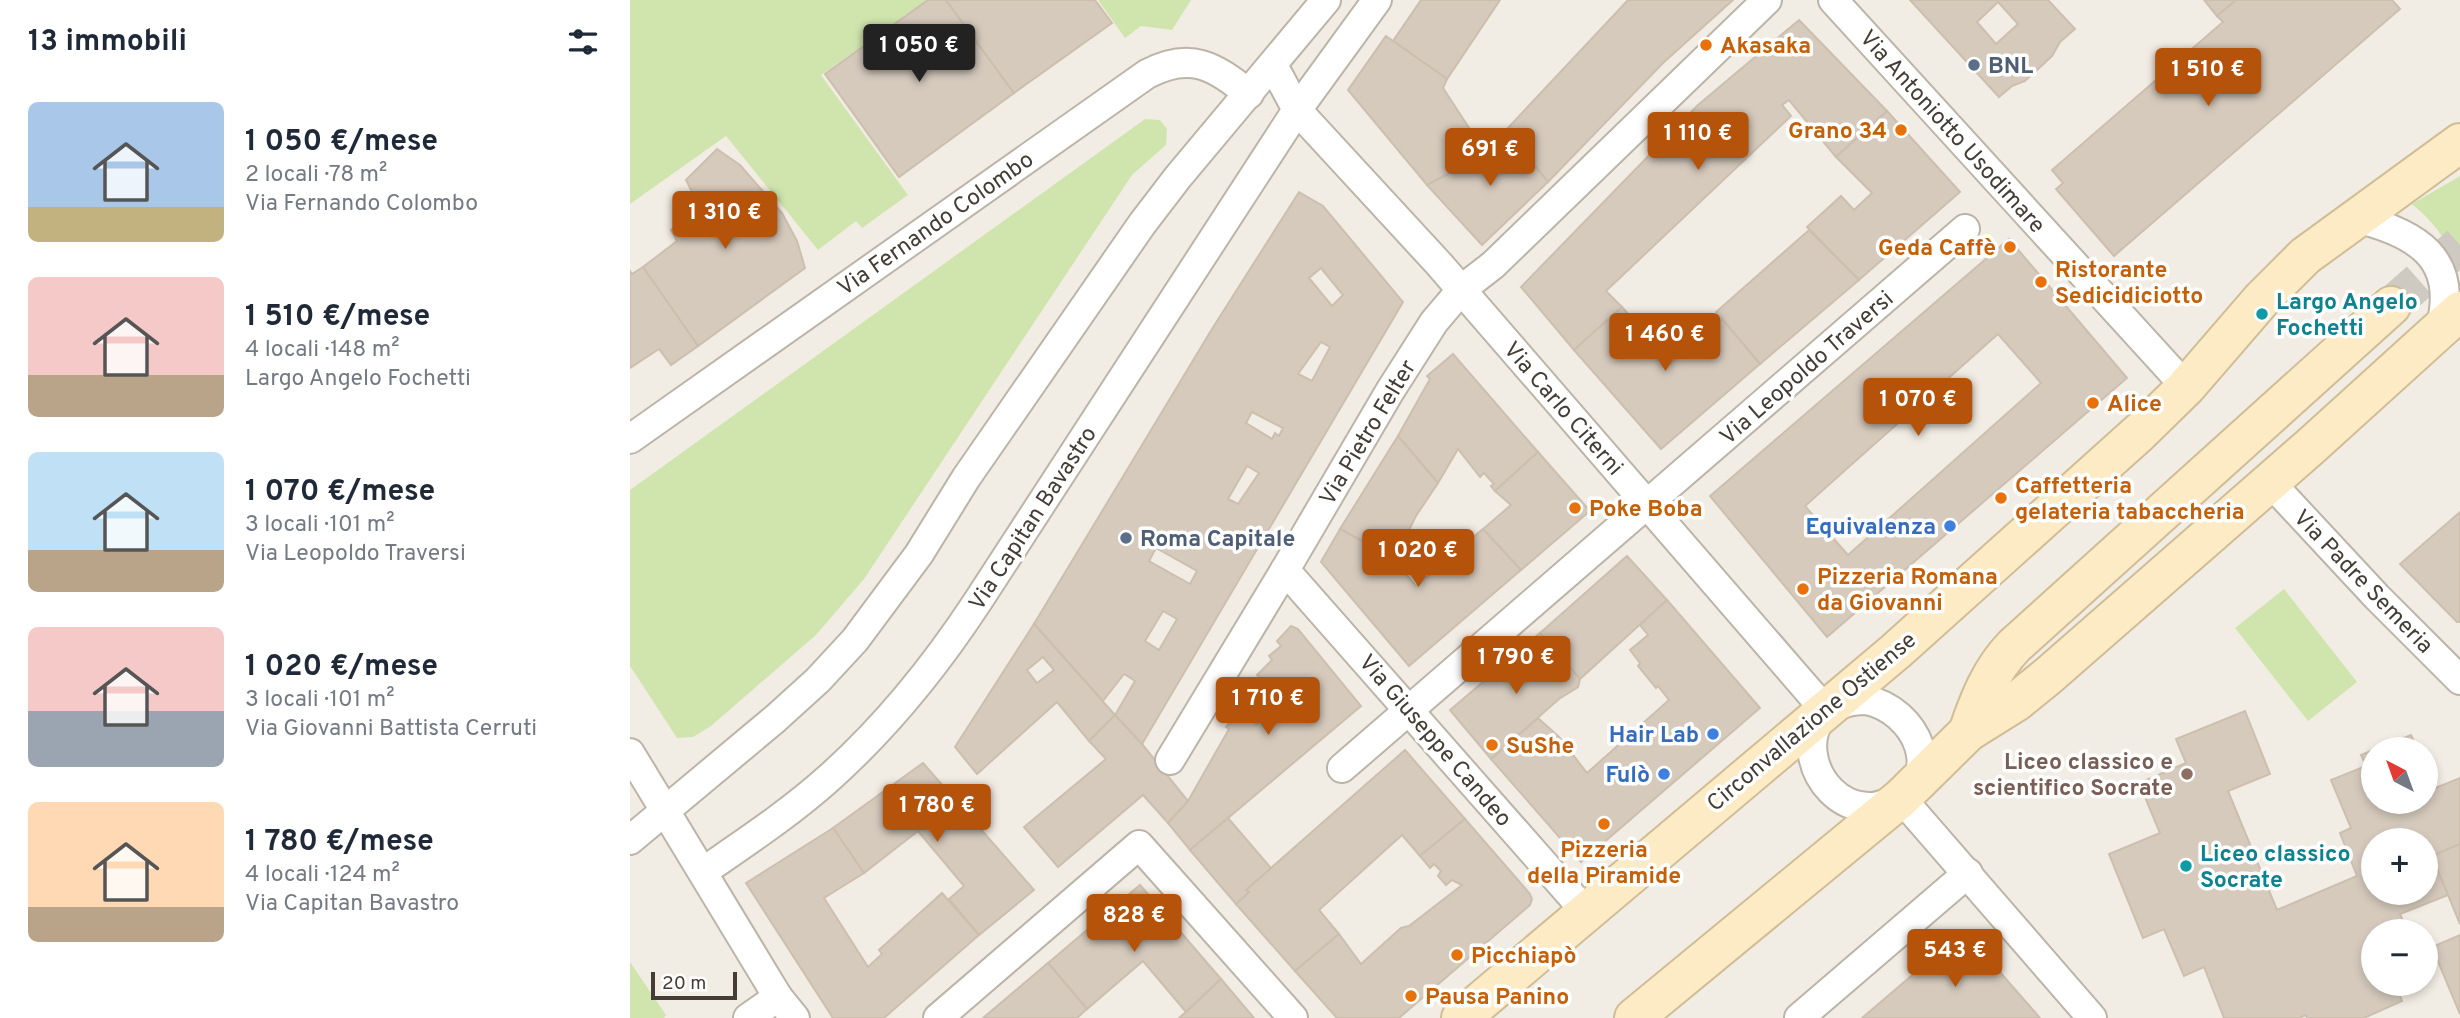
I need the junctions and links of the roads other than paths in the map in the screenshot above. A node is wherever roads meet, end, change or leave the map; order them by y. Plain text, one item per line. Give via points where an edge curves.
1 (1326, 0) edge
2 (1377, 0) edge
3 (1768, 0) edge
4 (1833, 0) edge
5 (1273, 65) junction
6 (1249, 94) junction
7 (1297, 110) junction
8 (2460, 143) edge
9 (2356, 218) junction
10 (1965, 229) dead end
11 (1462, 289) junction
12 (2391, 306) tunnel mouth
13 (2450, 320) edge
14 (2186, 387) junction
15 (630, 439) edge
16 (2269, 481) junction
17 (1647, 505) junction
18 (1285, 570) junction
19 (2460, 680) edge
20 (1409, 708) junction
21 (1826, 711) junction
22 (1968, 732) junction
23 (630, 753) edge
24 (1170, 760) dead end
25 (1342, 768) dead end
26 (1901, 798) junction
27 (666, 810) junction
28 (630, 840) edge
29 (704, 871) junction
30 (1968, 873) junction
31 (1586, 912) junction
32 (787, 1007) edge
33 (748, 1018) edge
34 (937, 1018) edge
35 (1293, 1018) edge
36 (1461, 1018) edge
37 (1634, 1018) edge
38 (1799, 1018) edge
39 (2092, 1018) edge

1 - 5 street
2 - 7 street, Via Capitan Bavastro
3 - 11 street, Via Pietro Felter via 1493,265
4 - 14 street, Via Antoniotto Usodimare
5 - 6 street
5 - 7 street
6 - 15 street, Via Fernando Colombo via 1199,63 1166,65 1147,74
6 - 27 street via 1142,224 912,564 855,640 784,711
7 - 11 street, Via Carlo Citerni
7 - 29 street, Via Capitan Bavastro via 940,656 829,778
8 - 9 main road
9 - 13 street via 2409,235 2426,247 2442,272 2445,312
9 - 14 main road via 2287,272
10 - 17 street, Via Leopoldo Traversi
11 - 17 street, Via Carlo Citerni
11 - 18 street, Via Pietro Felter via 1434,322 1390,391
12 - 22 main road via 2014,646 1985,687
13 - 16 main road
14 - 21 main road, Circonvallazione Ostiense
16 - 19 street, Via Padre Semeria
16 - 22 main road via 2048,676
17 - 20 street, Via Leopoldo Traversi
17 - 21 street, Via Carlo Citerni
18 - 20 street, Via Giuseppe Candeo
18 - 24 street, Via Pietro Felter
20 - 25 street, Via Leopoldo Traversi
20 - 31 street, Via Giuseppe Candeo
21 - 26 street via 1811,746 1825,783 1842,799 1861,807 1878,807
21 - 26 street via 1866,699 1891,709 1907,723 1918,741 1922,761 1917,777
21 - 31 main road, Circonvallazione Ostiense
22 - 26 main road
23 - 27 street
26 - 30 street
26 - 37 main road
27 - 28 street
27 - 29 street
29 - 32 street
30 - 38 street
30 - 39 street
31 - 36 main road, Circonvallazione Ostiense
32 - 33 street
34 - 35 street via 1139,845

